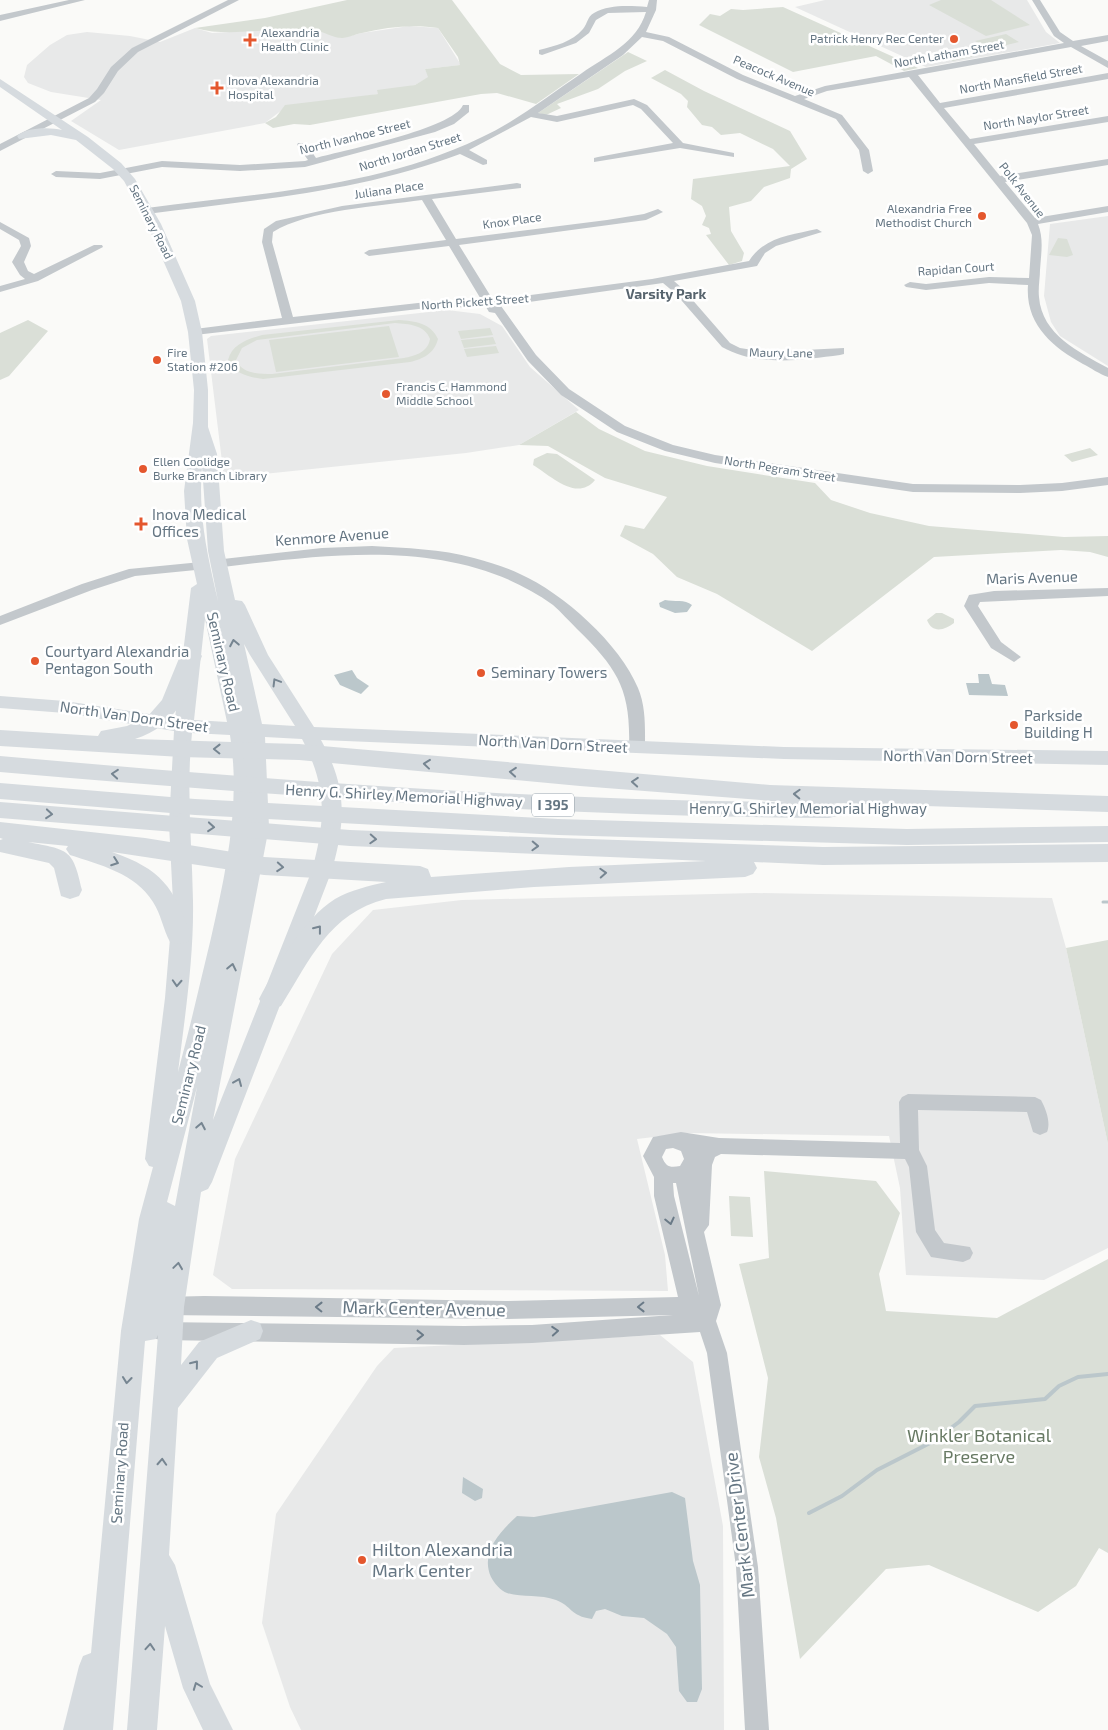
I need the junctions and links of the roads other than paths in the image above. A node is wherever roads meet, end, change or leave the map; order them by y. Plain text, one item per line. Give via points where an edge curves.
1 (81, 0) edge
2 (234, 0) edge
3 (1036, 0) edge
4 (653, 5) edge
5 (0, 18) edge
6 (641, 34) junction
7 (1108, 38) edge
8 (1071, 44) junction
9 (542, 52) dead end
10 (1108, 65) edge
11 (911, 73) junction
12 (1108, 76) edge
13 (0, 82) edge
14 (796, 99) junction
15 (938, 106) junction
16 (466, 107) dead end
17 (528, 114) junction
18 (1108, 118) edge
19 (56, 120) junction
20 (23, 136) junction
21 (967, 142) junction
22 (89, 144) junction
23 (302, 145) dead end
24 (680, 145) junction
25 (0, 148) edge
26 (461, 150) junction
27 (730, 155) dead end
28 (598, 160) dead end
29 (314, 162) junction
30 (483, 162) dead end
31 (1108, 162) edge
32 (868, 171) dead end
33 (123, 172) junction
34 (56, 174) dead end
35 (997, 180) junction
36 (517, 186) dead end
37 (426, 198) junction
38 (1108, 208) edge
39 (147, 211) junction
40 (658, 212) dead end
41 (1032, 222) junction
42 (0, 225) edge
43 (817, 232) dead end
44 (453, 243) junction
45 (98, 247) dead end
46 (370, 253) dead end
47 (664, 278) junction
48 (34, 279) junction
49 (1034, 282) junction
50 (910, 285) dead end
51 (0, 290) edge
52 (489, 304) junction
53 (288, 321) junction
54 (195, 332) junction
55 (840, 351) dead end
56 (1108, 373) edge
57 (202, 454) junction
58 (1108, 481) edge
59 (220, 560) junction
60 (201, 566) junction
61 (1108, 592) edge
62 (0, 621) edge
63 (191, 656) joint
64 (1014, 657) dead end
65 (0, 702) edge
66 (241, 708) junction
67 (176, 712) junction
68 (0, 738) edge
69 (637, 748) junction
70 (181, 752) junction
71 (320, 757) junction
72 (1108, 758) edge
73 (0, 764) edge
74 (0, 779) edge
75 (0, 790) edge
76 (136, 793) junction
77 (251, 801) junction
78 (1108, 806) edge
79 (0, 810) edge
80 (1108, 824) edge
81 (0, 830) edge
82 (1108, 834) edge
83 (0, 835) edge
84 (180, 839) junction
85 (0, 845) edge
86 (1108, 854) edge
87 (323, 864) junction
88 (554, 876) junction
89 (241, 883) junction
90 (70, 890) dead end
91 (179, 935) junction
92 (272, 999) junction
93 (201, 1028) junction
94 (1040, 1127) dead end
95 (677, 1141) junction
96 (720, 1146) junction
97 (910, 1151) junction
98 (686, 1173) junction
99 (663, 1174) junction
100 (151, 1219) junction
101 (184, 1226) junction
102 (696, 1237) junction
103 (963, 1253) dead end
104 (690, 1306) junction
105 (709, 1314) junction
106 (156, 1316) junction
107 (251, 1331) junction
108 (166, 1403) junction
109 (156, 1549) junction
110 (114, 1572) junction
111 (78, 1730) edge
112 (98, 1730) edge
113 (142, 1730) edge
114 (218, 1730) edge
115 (757, 1730) edge

1 - 5 street
2 - 19 street via 135,50 114,69 95,97
3 - 8 street via 1057,34
4 - 6 street, North Jordan Street via 649,23
4 - 9 street via 599,14 592,19 586,32 559,48
6 - 14 street, Peacock Avenue via 669,40 740,77
6 - 17 street, North Jordan Street
7 - 8 street, North Latham Street
8 - 10 street
8 - 11 street, North Latham Street
11 - 14 street, North Latham Street via 825,89
11 - 15 street, Polk Avenue
12 - 15 street, North Mansfield Street
13 - 19 main road, Seminary Road
14 - 32 street, Peacock Avenue via 842,119 864,150
15 - 21 street, Polk Avenue
16 - 29 street, North Ivanhoe Street via 457,119 432,130
17 - 24 street via 557,119 626,102 639,103
17 - 26 street, North Jordan Street
18 - 21 street, North Naylor Street
19 - 20 street
19 - 22 main road, Seminary Road
20 - 22 main road via 58,132
20 - 25 street
21 - 35 street, Polk Avenue
22 - 33 main road, Seminary Road
23 - 29 street
24 - 27 street
24 - 28 street
26 - 30 street
26 - 39 street, North Jordan Street via 343,184
29 - 33 street, North Ivanhoe Street via 253,168 162,164
31 - 35 street
33 - 34 street, North Ivanhoe Street via 100,176
33 - 39 main road, Seminary Road
35 - 41 street, Polk Avenue
36 - 37 street, Juliana Place
37 - 44 street, North Pegram Street
37 - 53 street, Juliana Place via 295,218 268,229 268,242
38 - 41 street
39 - 54 main road, Seminary Road via 183,288
40 - 44 street, Knox Place via 646,217
41 - 49 street, Polk Avenue via 1037,235
42 - 48 street via 24,238 26,246 18,262 24,273
43 - 47 street, North Pickett Street via 772,244 761,251 753,264
44 - 46 street, Knox Place
44 - 52 street, North Pegram Street
45 - 48 street
47 - 52 street, North Pickett Street
47 - 55 street, Maury Lane via 726,345 736,351 790,356
48 - 51 street
49 - 50 street, Rapidan Court via 989,280 926,287
49 - 56 street, Polk Avenue via 1034,307 1044,328 1067,350
52 - 53 street, North Pickett Street via 427,306
52 - 58 street, North Pegram Street via 504,318 532,358 565,392 621,429 669,448 711,458 913,488 1028,488
53 - 54 street, North Pickett Street
54 - 57 main road, Seminary Road
57 - 59 main road, Seminary Road
57 - 60 main road, Seminary Road via 192,491 194,539
66 -> 59 main road, Seminary Road
59 - 69 street, Kenmore Avenue via 383,549 450,557 510,576 548,596 574,615 622,669 635,696
71 -> 59 main road via 302,722 251,642
60 - 62 street via 134,572 87,586
60 - 63 main road
60 - 66 main road, Seminary Road
61 - 64 street, Maris Avenue via 984,595 974,598 971,606 996,645
63 - 67 highway
65 - 69 main road, North Van Dorn Street via 65,707 199,728
66 - 77 main road, Seminary Road via 257,745
67 - 68 highway via 131,734
67 - 70 main road
68 - 70 highway
69 - 72 main road, North Van Dorn Street
71 -> 70 highway via 270,750
70 - 76 highway via 158,786
70 - 84 main road
78 -> 71 highway via 770,793
71 - 87 main road via 332,790 334,811
78 -> 73 highway, Henry G. Shirley Memorial Highway / I 395 via 780,810 580,806 267,788
74 - 76 highway
75 - 82 highway via 194,807 558,827 907,837
76 - 84 highway via 162,802
77 - 80 highway via 439,812 774,824
77 - 89 main road, Seminary Road via 257,845
79 -> 86 highway via 332,837 498,845 823,856
81 - 84 highway
83 -> 91 highway via 77,848 136,871 150,880 163,896
84 -> 87 highway via 264,866
84 - 91 main road via 183,902
85 - 90 highway via 56,856 65,866
88 -> 86 highway
87 - 88 highway via 416,875
87 - 92 main road
92 -> 88 highway via 319,928 352,901 396,890
89 - 93 main road, Seminary Road
101 -> 89 main road, Seminary Road
91 -> 100 main road via 176,998
101 -> 92 main road via 224,1114
93 - 100 main road, Seminary Road
93 - 106 main road via 171,1181
94 - 97 street via 1035,1106 908,1102
95 - 96 street
95 - 98 street via 688,1146 694,1155 693,1165
95 - 99 street via 665,1141 653,1151 652,1161
96 - 97 street
96 - 102 street, Mark Center Drive via 707,1152 703,1165
97 - 103 street via 918,1166 926,1232 938,1251
98 - 99 street via 675,1176
98 - 102 street, Mark Center Drive via 685,1189
99 -> 104 street via 664,1196
100 - 106 main road, Seminary Road
106 -> 101 main road, Seminary Road
102 - 105 street, Mark Center Drive
104 - 105 street, Mark Center Drive
104 -> 106 street, Mark Center Avenue via 505,1310 204,1305
107 -> 105 street, Mark Center Avenue via 510,1335 658,1324
105 - 115 street, Mark Center Drive via 747,1567
106 - 107 street, Mark Center Avenue
106 - 108 main road, Seminary Road
106 -> 110 main road, Seminary Road via 127,1384
108 -> 107 main road via 208,1350
109 -> 108 main road, Seminary Road
113 -> 109 main road, Seminary Road
114 -> 109 main road via 197,1688
110 - 111 main road
110 - 112 main road, Seminary Road

